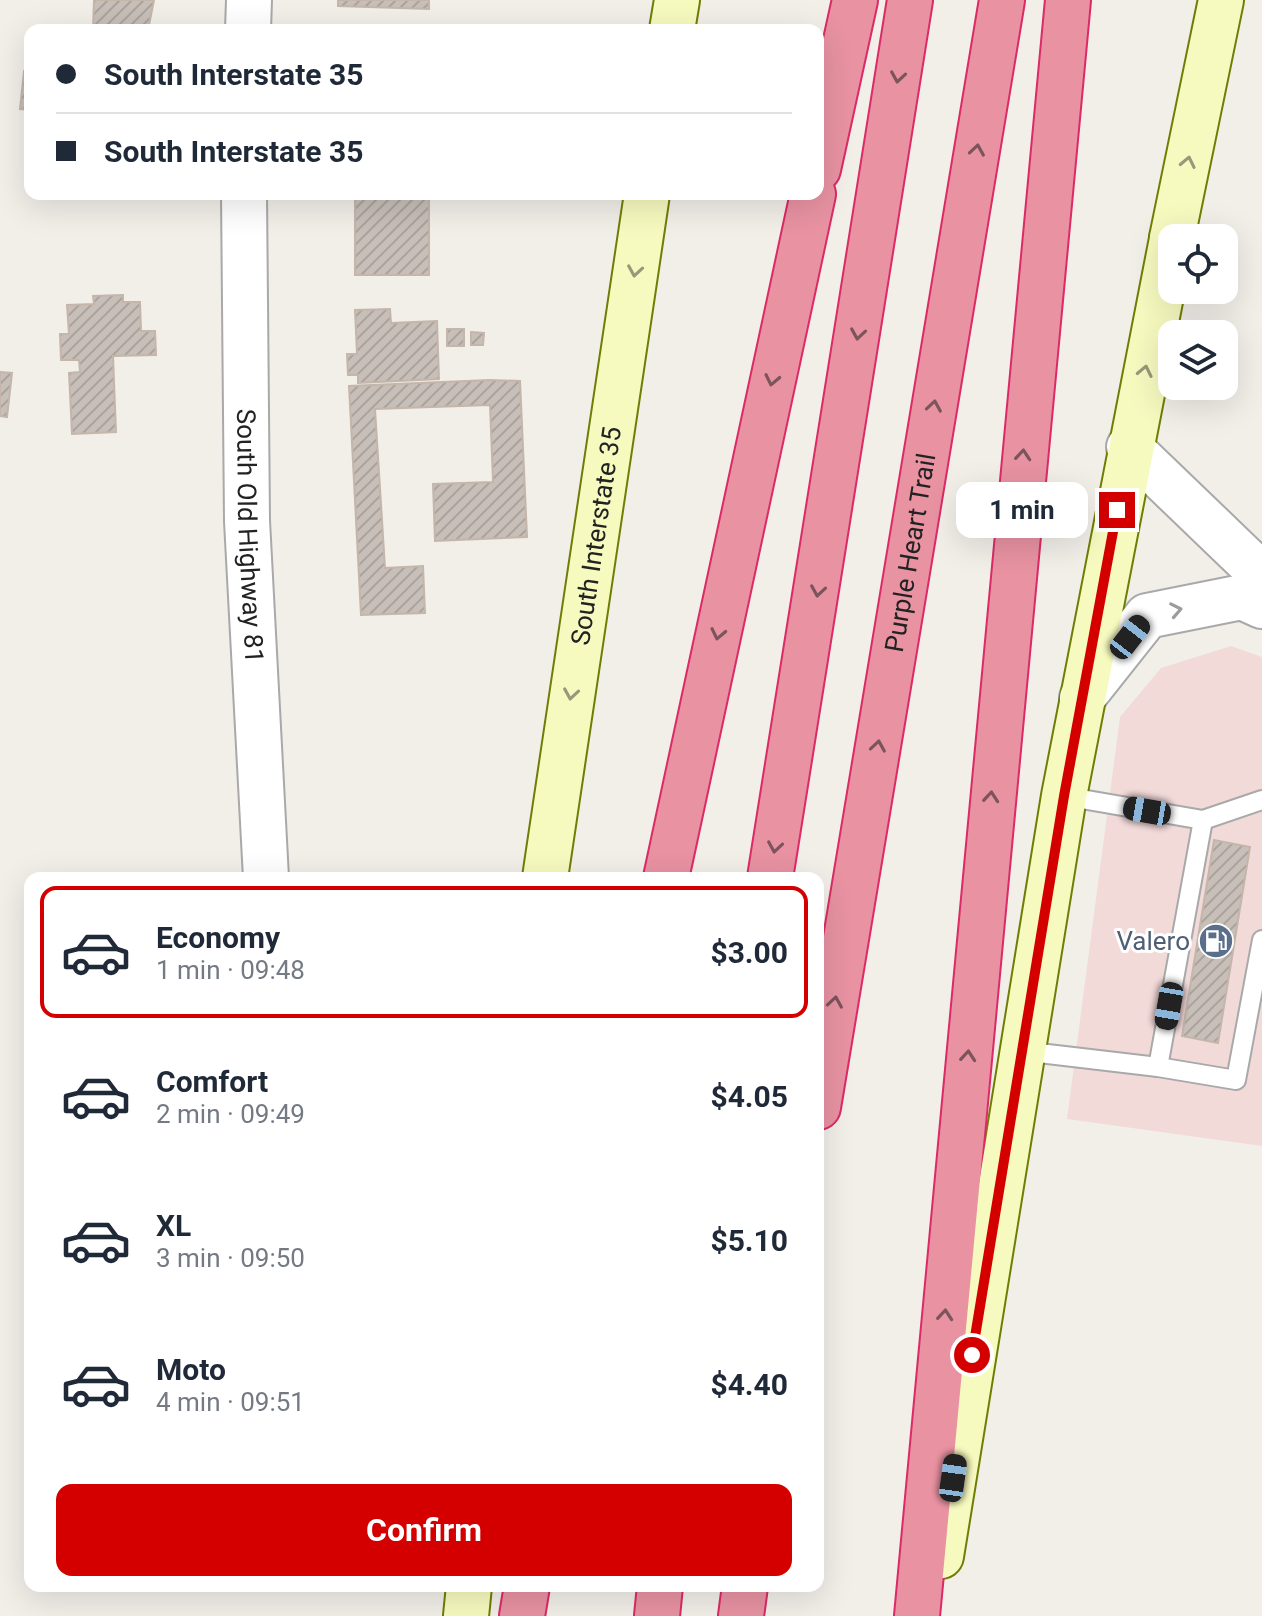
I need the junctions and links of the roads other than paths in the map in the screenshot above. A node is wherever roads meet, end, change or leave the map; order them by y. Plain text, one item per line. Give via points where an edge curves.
1 (249, 0) edge
2 (677, 0) edge
3 (855, 0) edge
4 (910, 0) edge
5 (1002, 0) edge
6 (1068, 0) edge
7 (1221, 0) edge
8 (248, 24) edge
9 (673, 24) edge
10 (824, 142) edge
11 (244, 200) edge
12 (646, 200) edge
13 (812, 200) edge
14 (1175, 224) edge
15 (1158, 304) edge
16 (1129, 447) junction
17 (1262, 575) edge
18 (1262, 606) edge
19 (1082, 698) junction
20 (1064, 796) junction
21 (1262, 800) edge
22 (1203, 820) junction
23 (266, 872) edge
24 (546, 872) edge
25 (667, 872) edge
26 (771, 872) edge
27 (1262, 940) edge
28 (1022, 1051) junction
29 (1158, 1067) junction
30 (824, 1071) edge
31 (468, 1592) edge
32 (526, 1592) edge
33 (659, 1592) edge
34 (744, 1592) edge
35 (466, 1616) edge
36 (522, 1616) edge
37 (657, 1616) edge
38 (741, 1616) edge
39 (917, 1616) edge
40 (931, 1616) edge

1 - 8 street
2 - 9 main road
3 - 10 highway
4 -> 26 highway
30 -> 5 highway, Purple Heart Trail
39 -> 6 highway
14 -> 7 main road
11 - 23 street, South Old Highway 81 via 247,521
12 -> 24 main road, South Interstate 35
13 -> 25 highway
16 -> 15 main road
16 - 17 street
16 - 19 main road
19 -> 18 street via 1147,616 1242,597
19 - 20 main road
20 - 22 lane
20 - 28 main road
21 - 22 lane
22 - 29 lane
27 - 29 lane via 1236,1080
28 - 29 lane
28 - 40 main road
31 - 35 main road
32 - 36 highway
33 - 37 highway
34 - 38 highway

